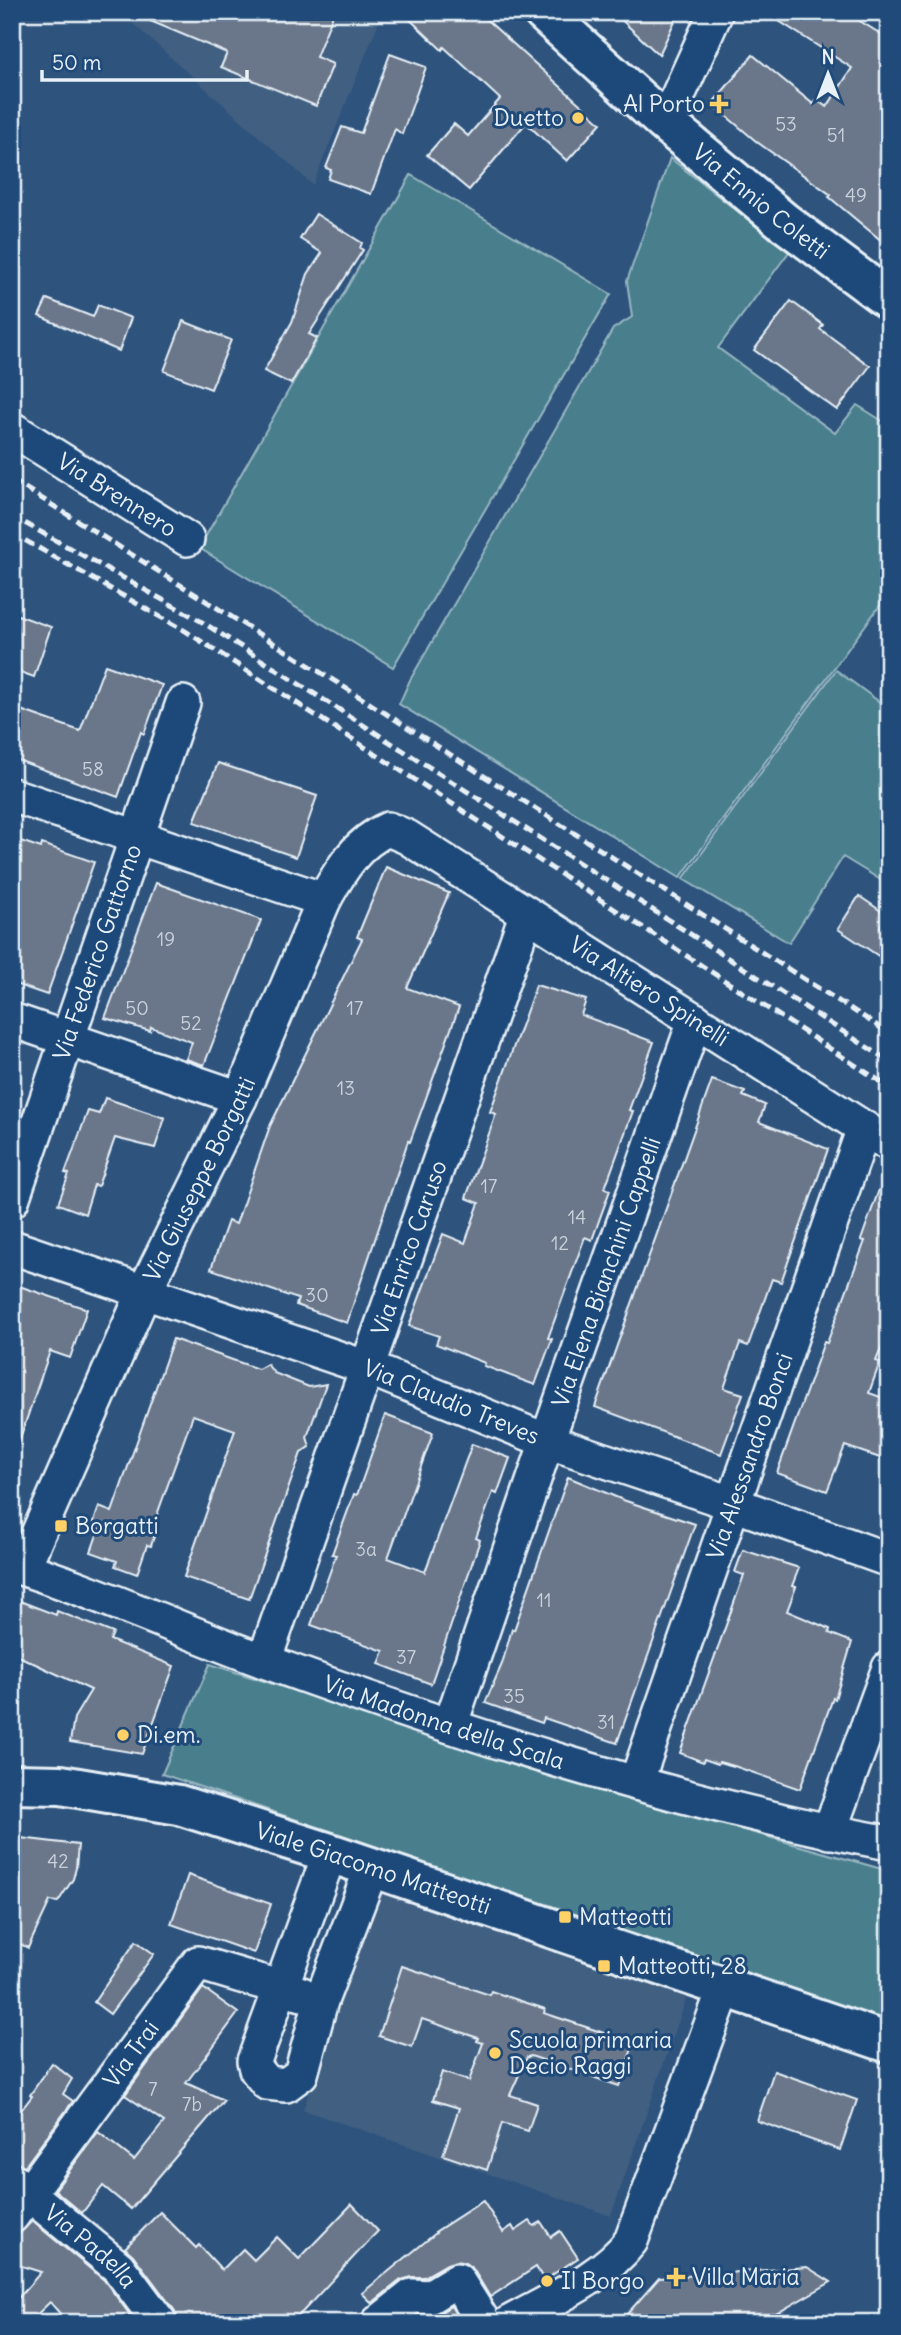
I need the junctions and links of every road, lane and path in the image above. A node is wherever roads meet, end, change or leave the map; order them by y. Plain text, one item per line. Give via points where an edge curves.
1 (543, 12) edge
2 (716, 12) edge
3 (663, 121) junction
4 (889, 300) edge
5 (12, 429) edge
6 (187, 539) dead end
7 (183, 703) dead end
8 (12, 795) edge
9 (136, 837) junction
10 (408, 837) joint
11 (324, 901) junction
12 (526, 915) junction
13 (12, 1020) edge
14 (695, 1020) junction
15 (67, 1038) junction
16 (240, 1098) junction
17 (876, 1136) edge
18 (12, 1200) edge
19 (12, 1248) edge
20 (145, 1292) junction
21 (368, 1368) junction
22 (547, 1441) junction
23 (734, 1504) junction
24 (889, 1560) edge
25 (18, 1566) edge
26 (264, 1661) junction
27 (889, 1668) edge
28 (450, 1726) junction
29 (636, 1783) junction
30 (12, 1784) edge
31 (830, 1832) junction
32 (889, 1843) edge
33 (330, 1853) junction
34 (373, 1867) junction
35 (282, 1987) junction
36 (725, 1987) junction
37 (321, 2001) junction
38 (889, 2043) edge
39 (18, 2196) edge
40 (160, 2323) edge
41 (378, 2323) edge
42 (484, 2323) edge
43 (509, 2323) edge

1 - 3 main road, Via Ennio Coletti
2 - 3 street
3 - 4 main road, Via Ennio Coletti via 784,222
5 - 6 street, Via Brennero
7 - 9 street, Via Federico Gattorno
8 - 9 street
9 - 11 street
9 - 15 street, Via Federico Gattorno
10 - 11 street, Via Giuseppe Borgatti via 388,829 370,836 341,870
10 - 12 street, Via Altiero Spinelli
11 - 16 street, Via Giuseppe Borgatti
12 - 14 street, Via Altiero Spinelli
12 - 21 street, Via Enrico Caruso
13 - 15 street
14 - 17 street, Via Altiero Spinelli
14 - 22 street, Via Elena Bianchini Cappelli
15 - 16 street
15 - 18 street, Via Federico Gattorno
16 - 20 street, Via Giuseppe Borgatti
17 - 23 street, Via Alessandro Bonci
19 - 20 street, Via Claudio Treves
20 - 21 street, Via Claudio Treves
20 - 25 street, Via Giuseppe Borgatti
21 - 22 street, Via Claudio Treves
21 - 26 street, Via Enrico Caruso
22 - 23 street, Via Claudio Treves
22 - 28 street, Via Elena Bianchini Cappelli
23 - 24 street, Via Claudio Treves
23 - 29 street, Via Alessandro Bonci
25 - 26 street, Via Madonna della Scala
26 - 28 street, Via Madonna della Scala
27 - 31 street
28 - 29 street, Via Madonna della Scala
29 - 31 street, Via Madonna della Scala
30 - 33 main road, Viale Giacomo Matteotti via 61,1785 178,1805
31 - 32 street, Via Madonna della Scala
33 - 34 main road, Viale Giacomo Matteotti
33 - 35 street
34 - 36 main road, Viale Giacomo Matteotti
34 - 37 street
35 - 37 street, Via Trai
35 - 37 street via 254,2061 267,2083 286,2085 301,2074
35 - 39 street, Via Trai via 198,1963
36 - 38 main road, Viale Giacomo Matteotti
36 - 43 street via 624,2251 594,2275
39 - 40 street, Via Padella via 118,2267
41 - 42 street via 412,2296 429,2297 457,2280

